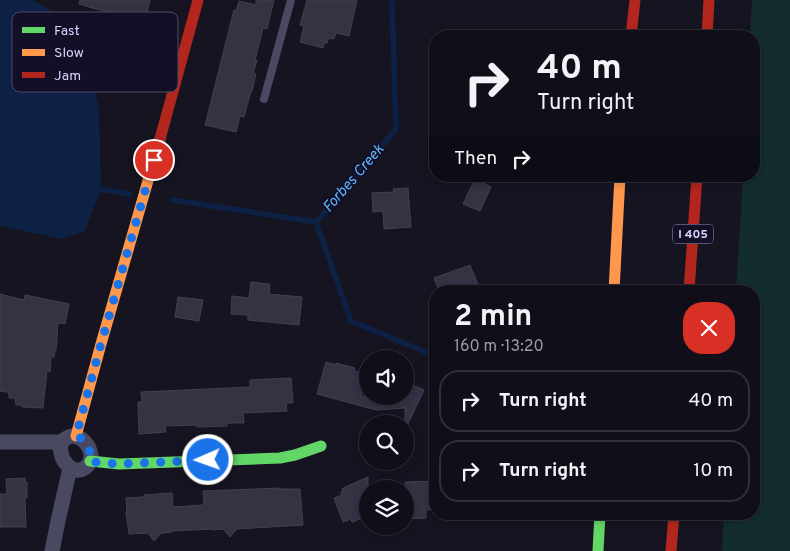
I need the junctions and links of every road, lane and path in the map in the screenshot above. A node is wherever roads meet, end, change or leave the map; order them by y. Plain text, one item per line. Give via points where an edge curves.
1 (198, 0) edge
2 (290, 0) edge
3 (635, 0) edge
4 (709, 0) edge
5 (632, 30) edge
6 (707, 30) edge
7 (178, 72) edge
8 (172, 92) edge
9 (264, 99) dead end
10 (620, 182) edge
11 (697, 182) edge
12 (614, 285) edge
13 (689, 285) edge
14 (69, 439) junction
15 (0, 442) edge
16 (321, 446) dead end
17 (90, 461) junction
18 (70, 468) junction
19 (600, 520) edge
20 (674, 520) edge
21 (52, 551) edge
22 (598, 551) edge
23 (671, 551) edge

1 - 7 main road
2 - 9 lane
3 - 5 main road
4 - 6 main road
8 - 14 main road via 101,344
10 - 12 main road
11 - 13 main road, I 405
14 - 15 street
14 - 17 street via 82,438 90,452
14 - 18 street via 61,448
16 - 17 main road via 280,458 119,464
17 - 18 street via 86,468
18 - 21 street
19 - 22 main road
20 - 23 main road

